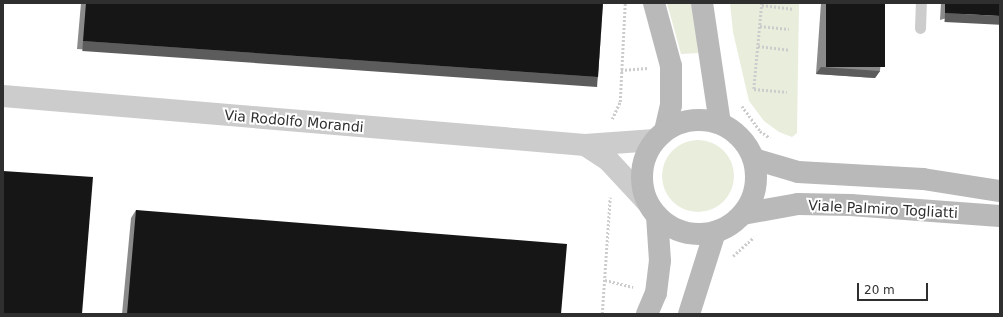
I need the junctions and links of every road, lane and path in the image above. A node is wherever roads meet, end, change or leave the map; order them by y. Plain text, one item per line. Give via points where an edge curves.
1 (654, 3) edge
2 (702, 3) edge
3 (921, 3) edge
4 (762, 4) edge
5 (794, 9) dead end
6 (760, 26) junction
7 (920, 28) dead end
8 (790, 29) dead end
9 (758, 46) junction
10 (789, 50) dead end
11 (787, 92) dead end
12 (3, 96) edge
13 (740, 100) dead end
14 (720, 123) junction
15 (660, 135) junction
16 (772, 140) dead end
17 (585, 146) junction
18 (754, 159) junction
19 (1000, 191) edge
20 (652, 209) junction
21 (743, 214) junction
22 (1000, 216) edge
23 (715, 232) junction
24 (758, 234) dead end
25 (729, 260) dead end
26 (647, 314) edge
27 (689, 314) edge

1 - 15 main road via 671,66 671,105
2 - 14 main road
3 - 7 lane
4 - 5 path
4 - 6 path
6 - 8 path
6 - 9 path
9 - 10 path
9 - 11 path via 754,89
12 - 17 street, Via Rodolfo Morandi
13 - 16 path via 745,113 760,131
14 - 15 main road via 702,119 683,122
14 - 18 main road via 739,136
15 - 17 street, Via Rodolfo Morandi
15 - 20 main road via 642,168 642,186
17 - 20 street, Via Rodolfo Morandi via 608,160
18 - 19 main road, Viale Palmiro Togliatti via 798,172 923,178
18 - 21 main road via 753,197
20 - 23 main road via 673,228 691,234
20 - 26 main road via 660,261 656,294
21 - 22 main road, Viale Palmiro Togliatti via 798,204 851,205
21 - 23 main road via 734,223
23 - 27 main road
24 - 25 path via 747,241

